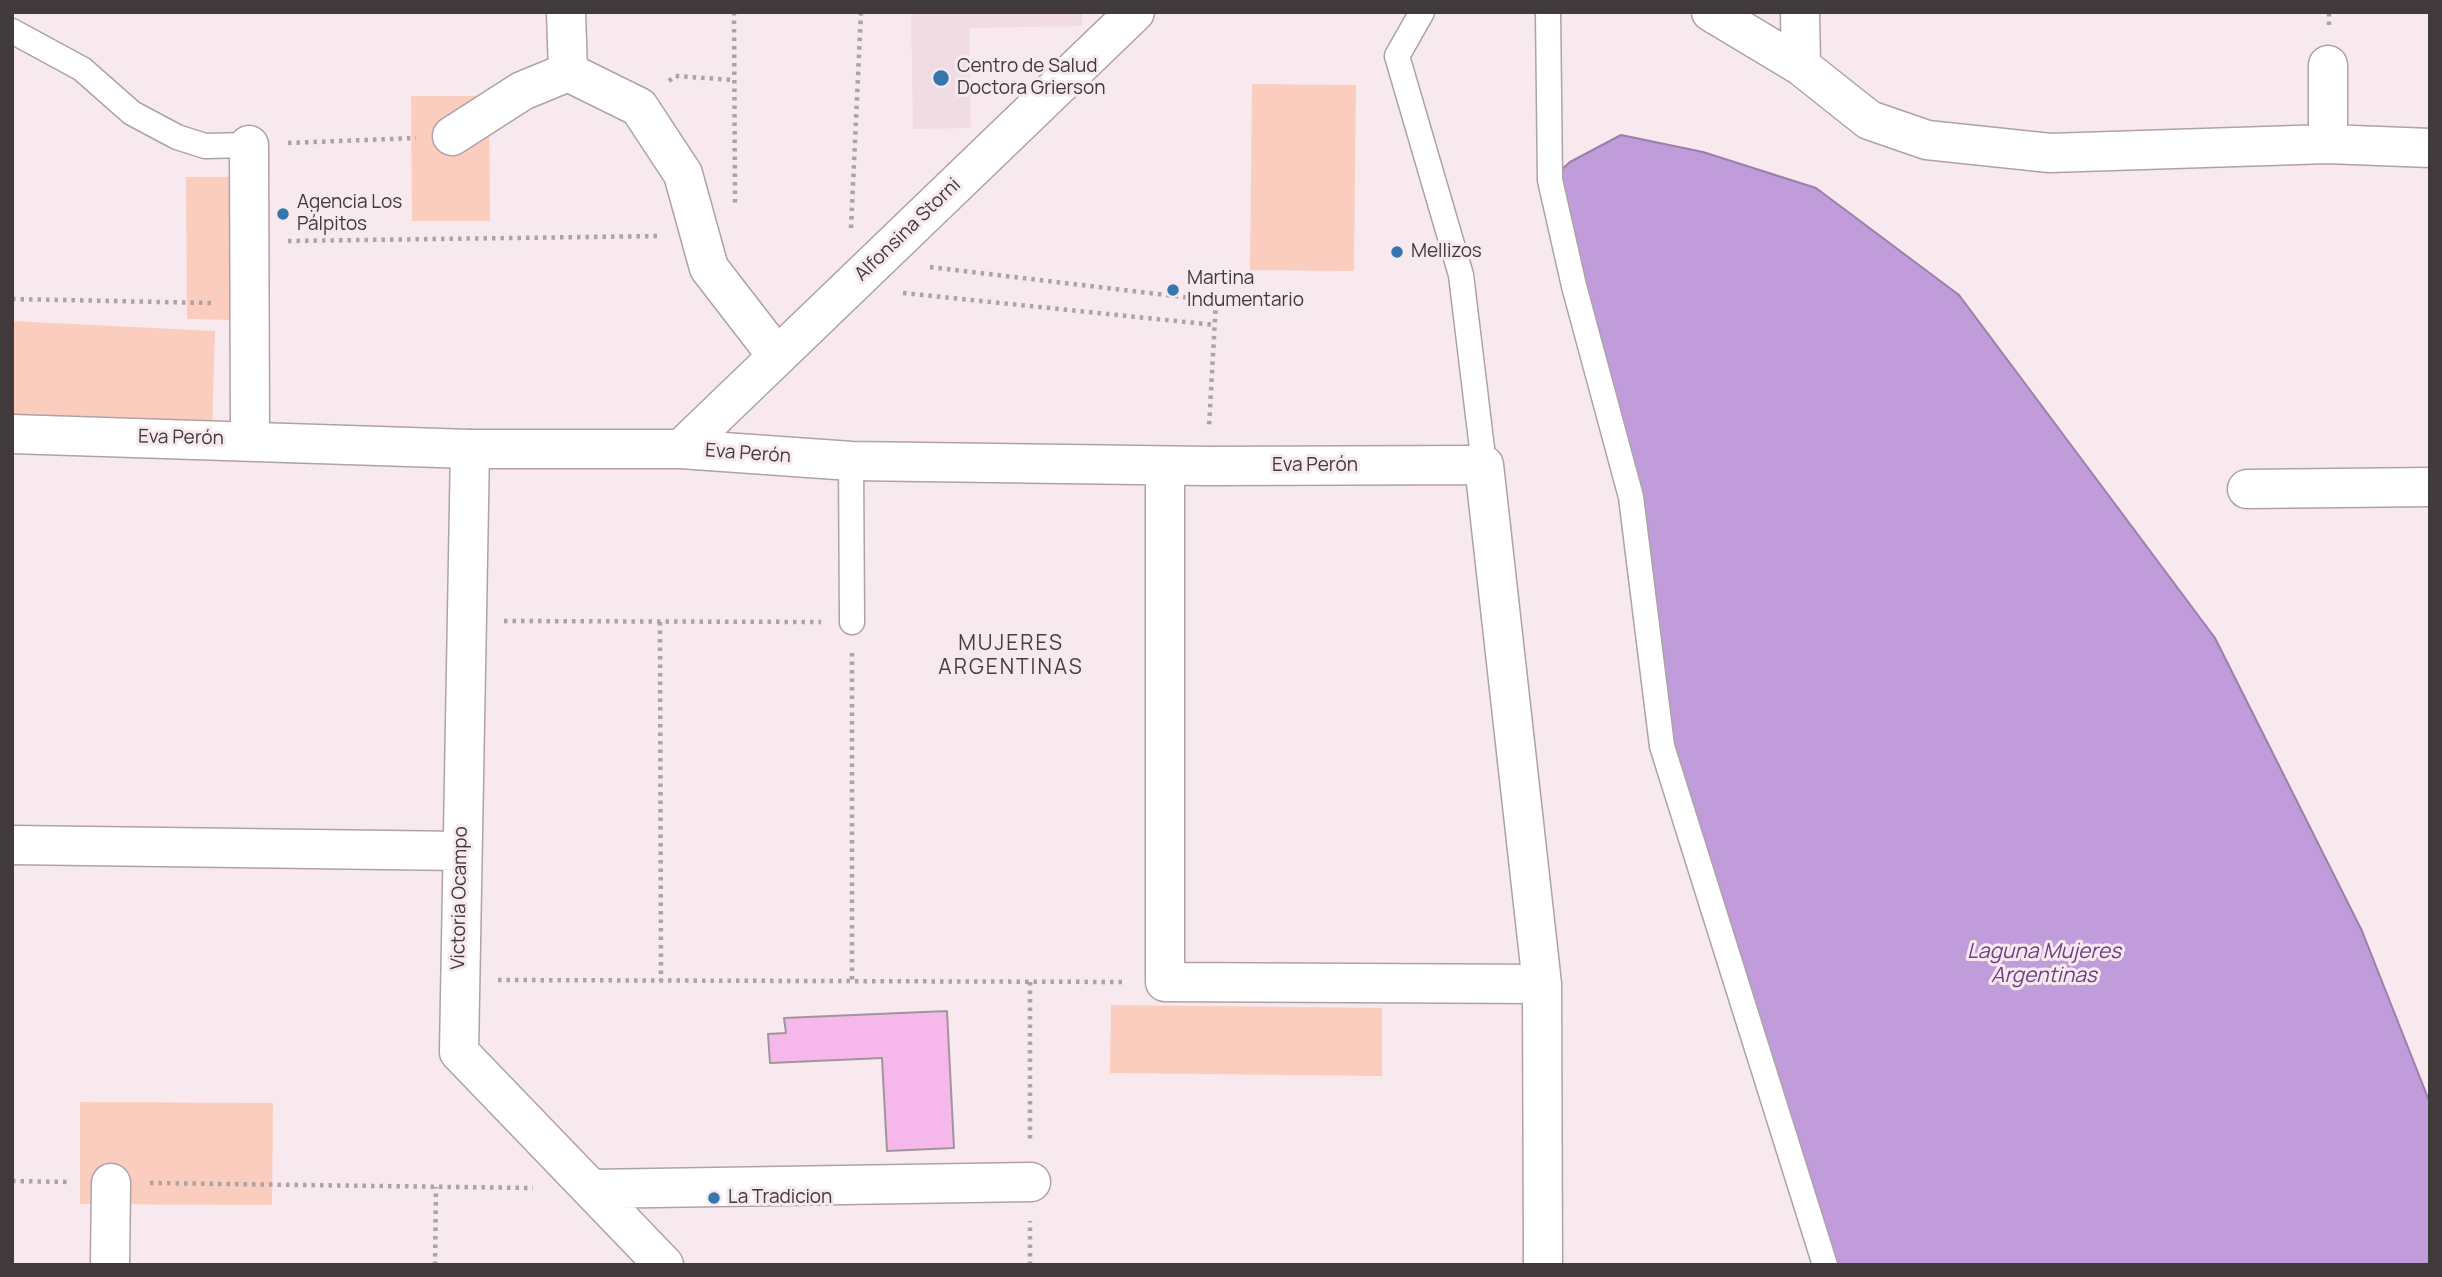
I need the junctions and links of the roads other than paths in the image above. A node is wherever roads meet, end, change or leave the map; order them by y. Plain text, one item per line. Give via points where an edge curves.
1 (566, 12) edge
2 (1135, 12) edge
3 (1422, 12) edge
4 (1548, 12) edge
5 (1711, 12) edge
6 (1800, 12) edge
7 (12, 31) edge
8 (2328, 65) dead end
9 (1801, 66) junction
10 (568, 72) junction
11 (452, 136) road end
12 (2328, 144) junction
13 (248, 145) joint
14 (2430, 148) edge
15 (777, 356) junction
16 (12, 434) edge
17 (250, 440) junction
18 (470, 449) junction
19 (681, 449) junction
20 (851, 461) junction
21 (1484, 464) junction
22 (1165, 466) junction
23 (2430, 487) edge
24 (2247, 489) dead end
25 (852, 622) road end
26 (12, 845) edge
27 (461, 851) junction
28 (1542, 984) junction
29 (1031, 1182) road end
30 (111, 1183) road end
31 (590, 1189) junction
32 (110, 1265) edge
33 (664, 1265) edge
34 (1543, 1265) edge
35 (1825, 1265) edge

1 - 10 street
2 - 15 street, Alfonsina Storni
3 - 21 lane via 1397,57 1461,275
4 - 35 lane via 1550,180 1631,497 1662,746
5 - 9 street
6 - 9 street
7 - 13 lane via 82,69 132,113 177,137 205,146
8 - 12 street
9 - 12 street via 1869,120 1927,140 2050,153
10 - 11 street via 522,91
10 - 15 street via 639,107 683,174 709,268
12 - 14 street
13 - 17 street
15 - 19 street, Alfonsina Storni
16 - 17 street, Eva Perón
17 - 18 street, Eva Perón
18 - 19 street, Eva Perón
18 - 27 street, Victoria Ocampo
19 - 20 street, Eva Perón
20 - 22 street, Eva Perón
20 - 25 lane
21 - 22 street, Eva Perón
21 - 28 street
22 - 28 street via 1165,982
23 - 24 street
26 - 27 street
27 - 31 street, Victoria Ocampo via 459,1052
28 - 34 street
29 - 31 street
30 - 32 street
31 - 33 street, Victoria Ocampo

